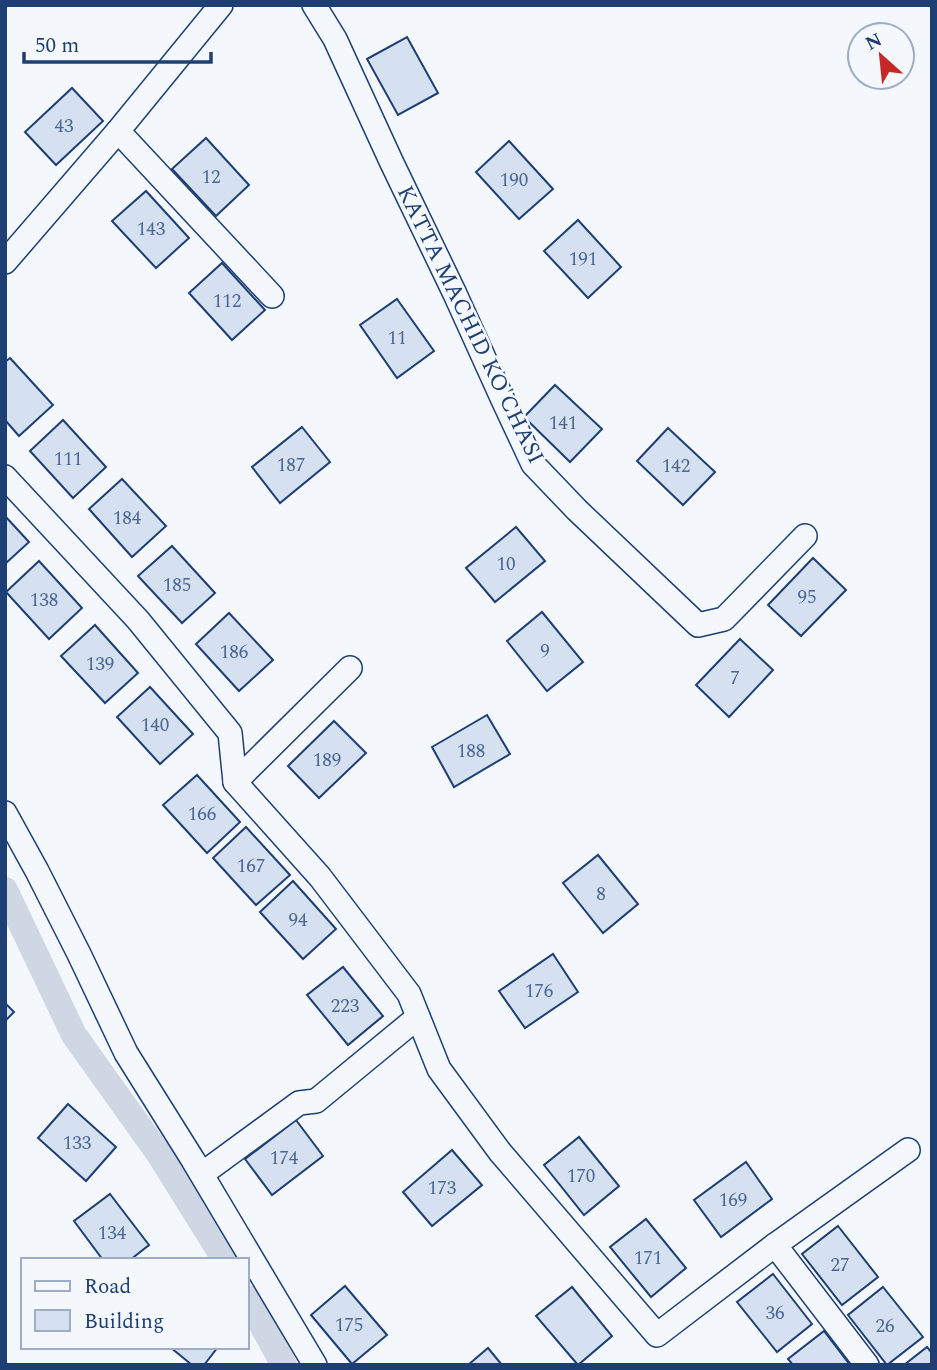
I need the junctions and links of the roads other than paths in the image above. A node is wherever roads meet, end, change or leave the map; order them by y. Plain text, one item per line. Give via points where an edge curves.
1 (221, 5) edge
2 (314, 5) edge
3 (118, 131) junction
4 (5, 262) edge
5 (272, 296) dead end
6 (5, 477) edge
7 (804, 536) dead end
8 (350, 668) dead end
9 (236, 782) junction
10 (5, 813) edge
11 (418, 1017) junction
12 (908, 1150) dead end
13 (202, 1174) junction
14 (775, 1245) junction
15 (315, 1365) edge
16 (867, 1365) edge

1 - 3 street
2 - 7 street, KATTA MACHID KO'CHASI via 335,39 533,464 698,625 724,619
3 - 4 street
3 - 5 street
6 - 9 street via 138,620 230,733
8 - 9 street
9 - 11 street via 320,877 408,993
10 - 13 street via 126,1053
11 - 13 street via 316,1101 299,1103
11 - 14 street via 439,1069 499,1152 657,1335
12 - 14 street
13 - 15 street
14 - 16 street

